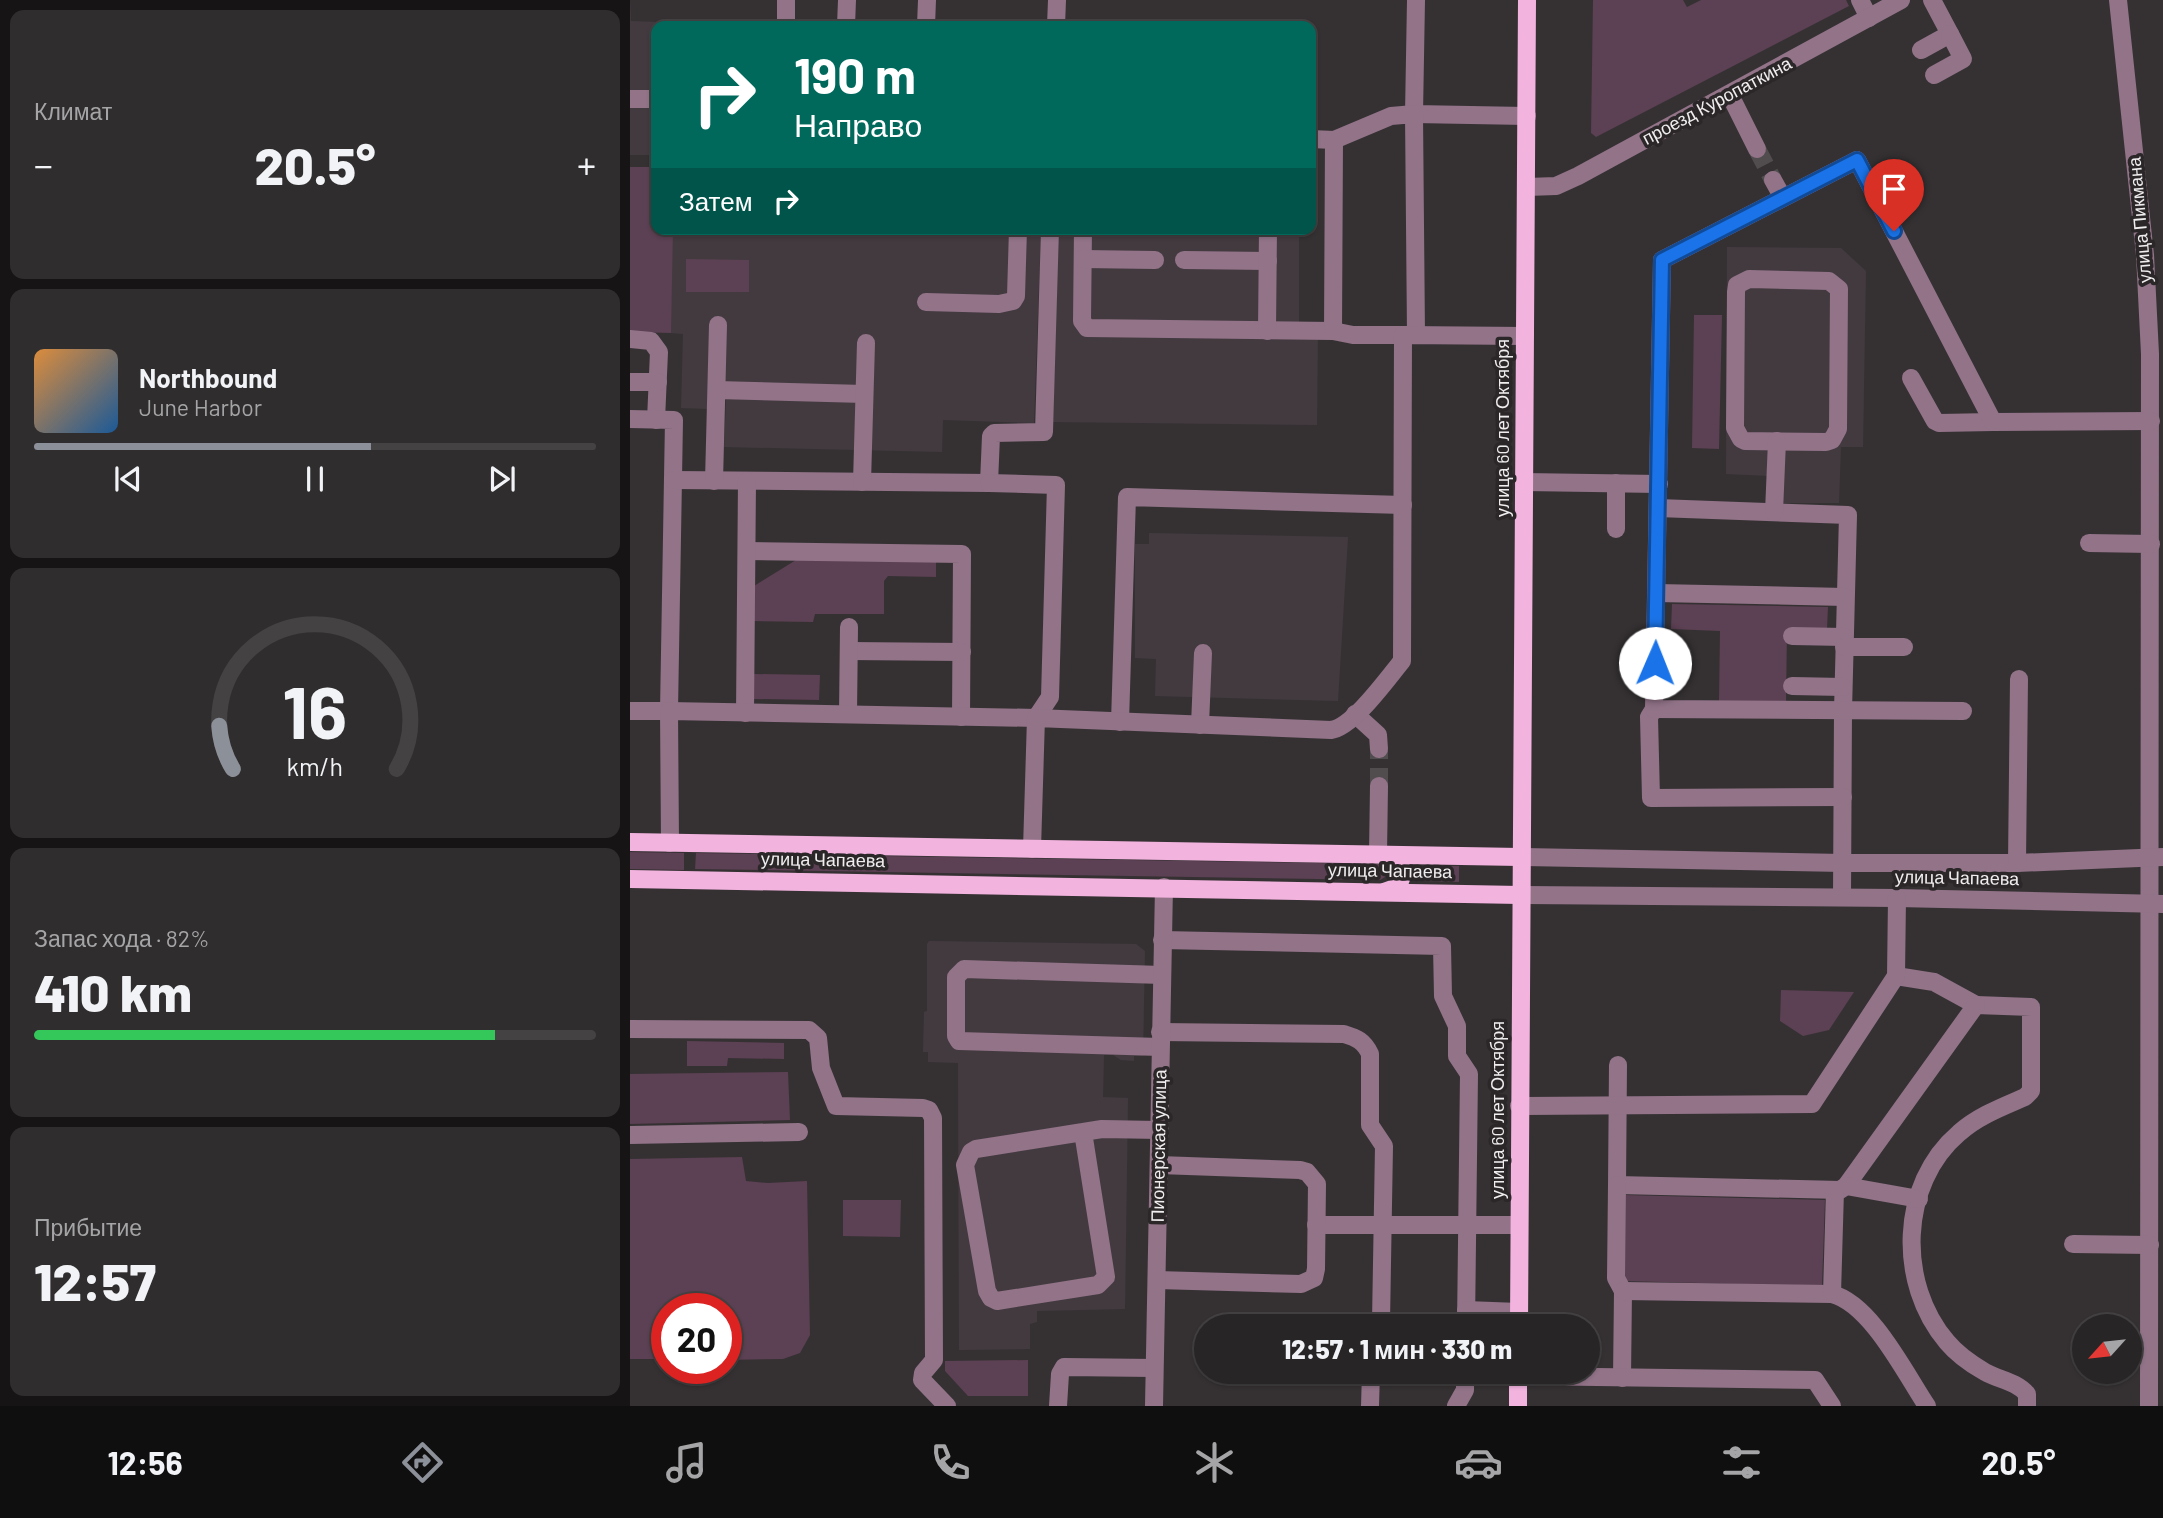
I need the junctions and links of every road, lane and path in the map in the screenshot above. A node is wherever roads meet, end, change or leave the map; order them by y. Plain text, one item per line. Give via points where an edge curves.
1 (786, 0) edge
2 (847, 0) edge
3 (927, 0) edge
4 (1057, 0) edge
5 (1416, 0) edge
6 (1527, 0) edge
7 (1860, 0) edge
8 (1901, 0) edge
9 (1933, 0) edge
10 (2118, 0) edge
11 (1869, 18) junction
12 (786, 21) edge
13 (846, 21) edge
14 (926, 21) edge
15 (1056, 21) edge
16 (1950, 34) junction
17 (1921, 50) dead end
18 (1934, 75) dead end
19 (1730, 95) junction
20 (630, 99) edge
21 (651, 99) edge
22 (1414, 114) junction
23 (1527, 116) junction
24 (1316, 139) edge
25 (1334, 140) junction
26 (1757, 149) tunnel mouth
27 (1773, 180) tunnel mouth
28 (1527, 187) junction
29 (1783, 198) junction
30 (1018, 235) edge
31 (1050, 235) edge
32 (1083, 235) edge
33 (1268, 235) edge
34 (1083, 259) junction
35 (1155, 260) dead end
36 (1184, 260) dead end
37 (1268, 261) junction
38 (926, 302) dead end
39 (718, 325) dead end
40 (1267, 331) junction
41 (1333, 331) junction
42 (1409, 335) junction
43 (1525, 336) junction
44 (630, 339) edge
45 (866, 343) dead end
46 (1911, 378) dead end
47 (630, 382) edge
48 (658, 382) junction
49 (717, 390) junction
50 (864, 394) junction
51 (630, 419) edge
52 (656, 420) junction
53 (2151, 421) junction
54 (1993, 422) junction
55 (1777, 441) junction
56 (673, 480) junction
57 (714, 481) junction
58 (747, 481) junction
59 (862, 482) junction
60 (1524, 482) junction
61 (989, 483) junction
62 (1616, 483) junction
63 (1659, 484) junction
64 (1403, 505) junction
65 (1658, 508) junction
66 (1774, 512) junction
67 (1616, 529) dead end
68 (2089, 543) dead end
69 (2151, 544) junction
70 (747, 551) junction
71 (1657, 593) junction
72 (1845, 597) junction
73 (849, 628) dead end
74 (1793, 636) dead end
75 (1844, 642) junction
76 (1904, 647) dead end
77 (849, 651) junction
78 (961, 652) junction
79 (1203, 653) dead end
80 (2019, 679) dead end
81 (1792, 686) dead end
82 (1843, 687) junction
83 (1654, 709) junction
84 (630, 711) edge
85 (669, 711) junction
86 (1843, 711) junction
87 (1963, 711) dead end
88 (745, 713) junction
89 (1355, 714) junction
90 (848, 715) junction
91 (961, 717) junction
92 (1036, 718) junction
93 (1120, 722) junction
94 (1200, 725) junction
95 (1379, 749) tunnel mouth
96 (1379, 786) tunnel mouth
97 (1843, 797) junction
98 (630, 842) edge
99 (670, 843) junction
100 (1032, 849) junction
101 (1382, 854) junction
102 (1520, 857) junction
103 (2156, 857) edge
104 (1843, 863) junction
105 (2017, 863) junction
106 (630, 879) edge
107 (1164, 887) junction
108 (1384, 892) junction
109 (1520, 895) junction
110 (1842, 897) junction
111 (1897, 898) junction
112 (2156, 904) edge
113 (1162, 940) junction
114 (1162, 975) junction
115 (1896, 976) junction
116 (1976, 1005) junction
117 (630, 1030) edge
118 (1160, 1039) junction
119 (1618, 1065) dead end
120 (1618, 1105) junction
121 (1519, 1106) junction
122 (2156, 1112) edge
123 (1159, 1130) junction
124 (799, 1132) dead end
125 (1083, 1132) junction
126 (630, 1135) edge
127 (1159, 1165) junction
128 (1617, 1185) junction
129 (1840, 1188) junction
130 (1919, 1199) junction
131 (1316, 1225) junction
132 (1382, 1225) junction
133 (1467, 1225) junction
134 (1518, 1226) junction
135 (2073, 1244) dead end
136 (2150, 1245) junction
137 (1157, 1280) junction
138 (1623, 1291) junction
139 (1832, 1294) junction
140 (1381, 1314) edge
141 (1466, 1314) edge
142 (1519, 1314) edge
143 (2156, 1322) edge
144 (1154, 1368) junction
145 (1600, 1377) edge
146 (1622, 1378) junction
147 (1371, 1384) edge
148 (1465, 1384) edge
149 (1518, 1384) edge
150 (947, 1406) edge
151 (1058, 1406) edge
152 (1154, 1406) edge
153 (1370, 1406) edge
154 (1456, 1406) edge
155 (1518, 1406) edge
156 (1832, 1406) edge
157 (1927, 1406) edge
158 (2027, 1406) edge
159 (2149, 1406) edge

1 - 12 street
2 - 13 street
3 - 14 street
4 - 15 street
5 - 22 street
6 - 23 main road, улица 60 лет Октября
7 - 11 street
8 - 11 street, проезд Куропаткина
9 - 16 street
10 - 53 street, улица Пикмана via 2145,255
11 - 19 street, проезд Куропаткина
16 - 17 street
16 - 18 street via 1963,60
19 - 26 street
19 - 28 street, проезд Куропаткина via 1566,182
20 - 21 street
22 - 23 street
22 - 25 street via 1391,116
22 - 42 street
23 - 28 main road, улица 60 лет Октября
24 - 25 street
25 - 41 street
27 - 29 street
28 - 43 main road, улица 60 лет Октября
29 - 54 street via 1857,160
29 - 63 street via 1662,260
30 - 38 street via 1013,301
31 - 61 street via 1044,432 990,436
32 - 34 street
33 - 37 street
34 - 35 street
34 - 40 street via 1082,321 1087,328
36 - 37 street
37 - 40 street
39 - 49 street
40 - 41 street
41 - 42 street
42 - 43 street
42 - 64 street
43 - 60 main road, улица 60 лет Октября
44 - 48 street via 646,339 656,346
45 - 50 street
46 - 54 street via 1935,421
47 - 48 street
48 - 52 street
49 - 50 street
49 - 57 street
50 - 59 street
51 - 52 street
52 - 56 street via 674,420
53 - 54 street
53 - 69 street, улица Пикмана
55 - 55 street via 1745,441 1735,428 1737,285 1749,279 1829,281 1841,297 1836,436 1826,442
55 - 66 street
56 - 57 street
56 - 85 street
57 - 58 street
58 - 59 street
58 - 70 street
59 - 61 street
60 - 62 street
60 - 102 main road, улица 60 лет Октября
61 - 92 street via 1056,485 1050,697
62 - 63 street
62 - 67 street
63 - 65 street
64 - 89 street via 1402,662
64 - 93 street via 1127,497
65 - 66 street
65 - 71 street
66 - 72 street via 1848,515
68 - 69 street
69 - 103 street, улица Пикмана
70 - 78 street via 962,554
70 - 88 street
71 - 72 street
71 - 83 street
72 - 75 street
73 - 77 street
74 - 75 street
75 - 76 street
75 - 82 street
77 - 78 street
77 - 90 street
78 - 91 street
79 - 94 street
80 - 105 street
81 - 82 street
82 - 86 street
83 - 86 street
83 - 97 street via 1649,717 1651,797
84 - 85 street
85 - 88 street
85 - 99 street
86 - 87 street
86 - 97 street
88 - 90 street
89 - 94 street via 1331,730
89 - 95 street via 1377,735
90 - 91 street
91 - 92 street
92 - 93 street
92 - 100 street
93 - 94 street
96 - 101 street
97 - 104 street
98 - 99 main road, улица Чапаева
99 - 100 main road, улица Чапаева
100 - 101 main road, улица Чапаева
101 - 102 main road, улица Чапаева
101 - 108 main road via 1399,862 1403,873 1398,887
102 - 104 street, улица Чапаева
102 - 109 main road, улица 60 лет Октября
103 - 105 street, улица Чапаева
103 - 112 street, улица Пикмана
104 - 105 street, улица Чапаева
104 - 110 street
106 - 107 main road, улица Чапаева
107 - 108 main road, улица Чапаева
107 - 113 street, Пионерская улица
108 - 109 main road, улица Чапаева
109 - 110 street, улица Чапаева
109 - 121 main road, улица 60 лет Октября
110 - 111 street, улица Чапаева
111 - 112 street, улица Чапаева
111 - 115 street
112 - 122 street, улица Пикмана
113 - 114 street, Пионерская улица
113 - 133 street via 1443,946 1443,996 1457,1026 1457,1056 1469,1074
114 - 118 street, Пионерская улица
114 - 118 street via 964,970 957,977 959,1041
115 - 116 street via 1934,982
115 - 120 street via 1812,1104
116 - 129 street
116 - 130 street via 2031,1007 2031,1091 1958,1134 1932,1166
117 - 150 street via 809,1030 818,1038 821,1068 836,1106 929,1110 933,1118 934,1360 922,1380
118 - 123 street, Пионерская улица
118 - 132 street via 1344,1034 1366,1044 1370,1054 1370,1125 1384,1146
119 - 120 street
120 - 121 street
120 - 128 street
121 - 134 main road, улица 60 лет Октября
122 - 136 street, улица Пикмана
123 - 125 street
123 - 127 street, Пионерская улица
124 - 126 street
125 - 125 street via 976,1149 966,1159 991,1298 997,1301 1098,1285 1106,1277
127 - 131 street via 1307,1172 1317,1184
127 - 137 street, Пионерская улица
128 - 129 street
128 - 138 street via 1616,1278
129 - 130 street
129 - 139 street
130 - 158 street via 1911,1248 1925,1307 1935,1326 1965,1359 2020,1386 2027,1394
131 - 132 street
131 - 137 street via 1316,1269 1308,1283
132 - 133 street
132 - 140 street
133 - 134 street
133 - 141 street
134 - 142 main road, улица 60 лет Октября
135 - 136 street
136 - 143 street, улица Пикмана
137 - 144 street, Пионерская улица
138 - 139 street
138 - 146 street
139 - 157 street via 1862,1311
143 - 159 street, улица Пикмана
144 - 151 street via 1064,1367
144 - 152 street, Пионерская улица
145 - 146 street
146 - 156 street via 1815,1380
147 - 153 street
148 - 154 street
149 - 155 main road

